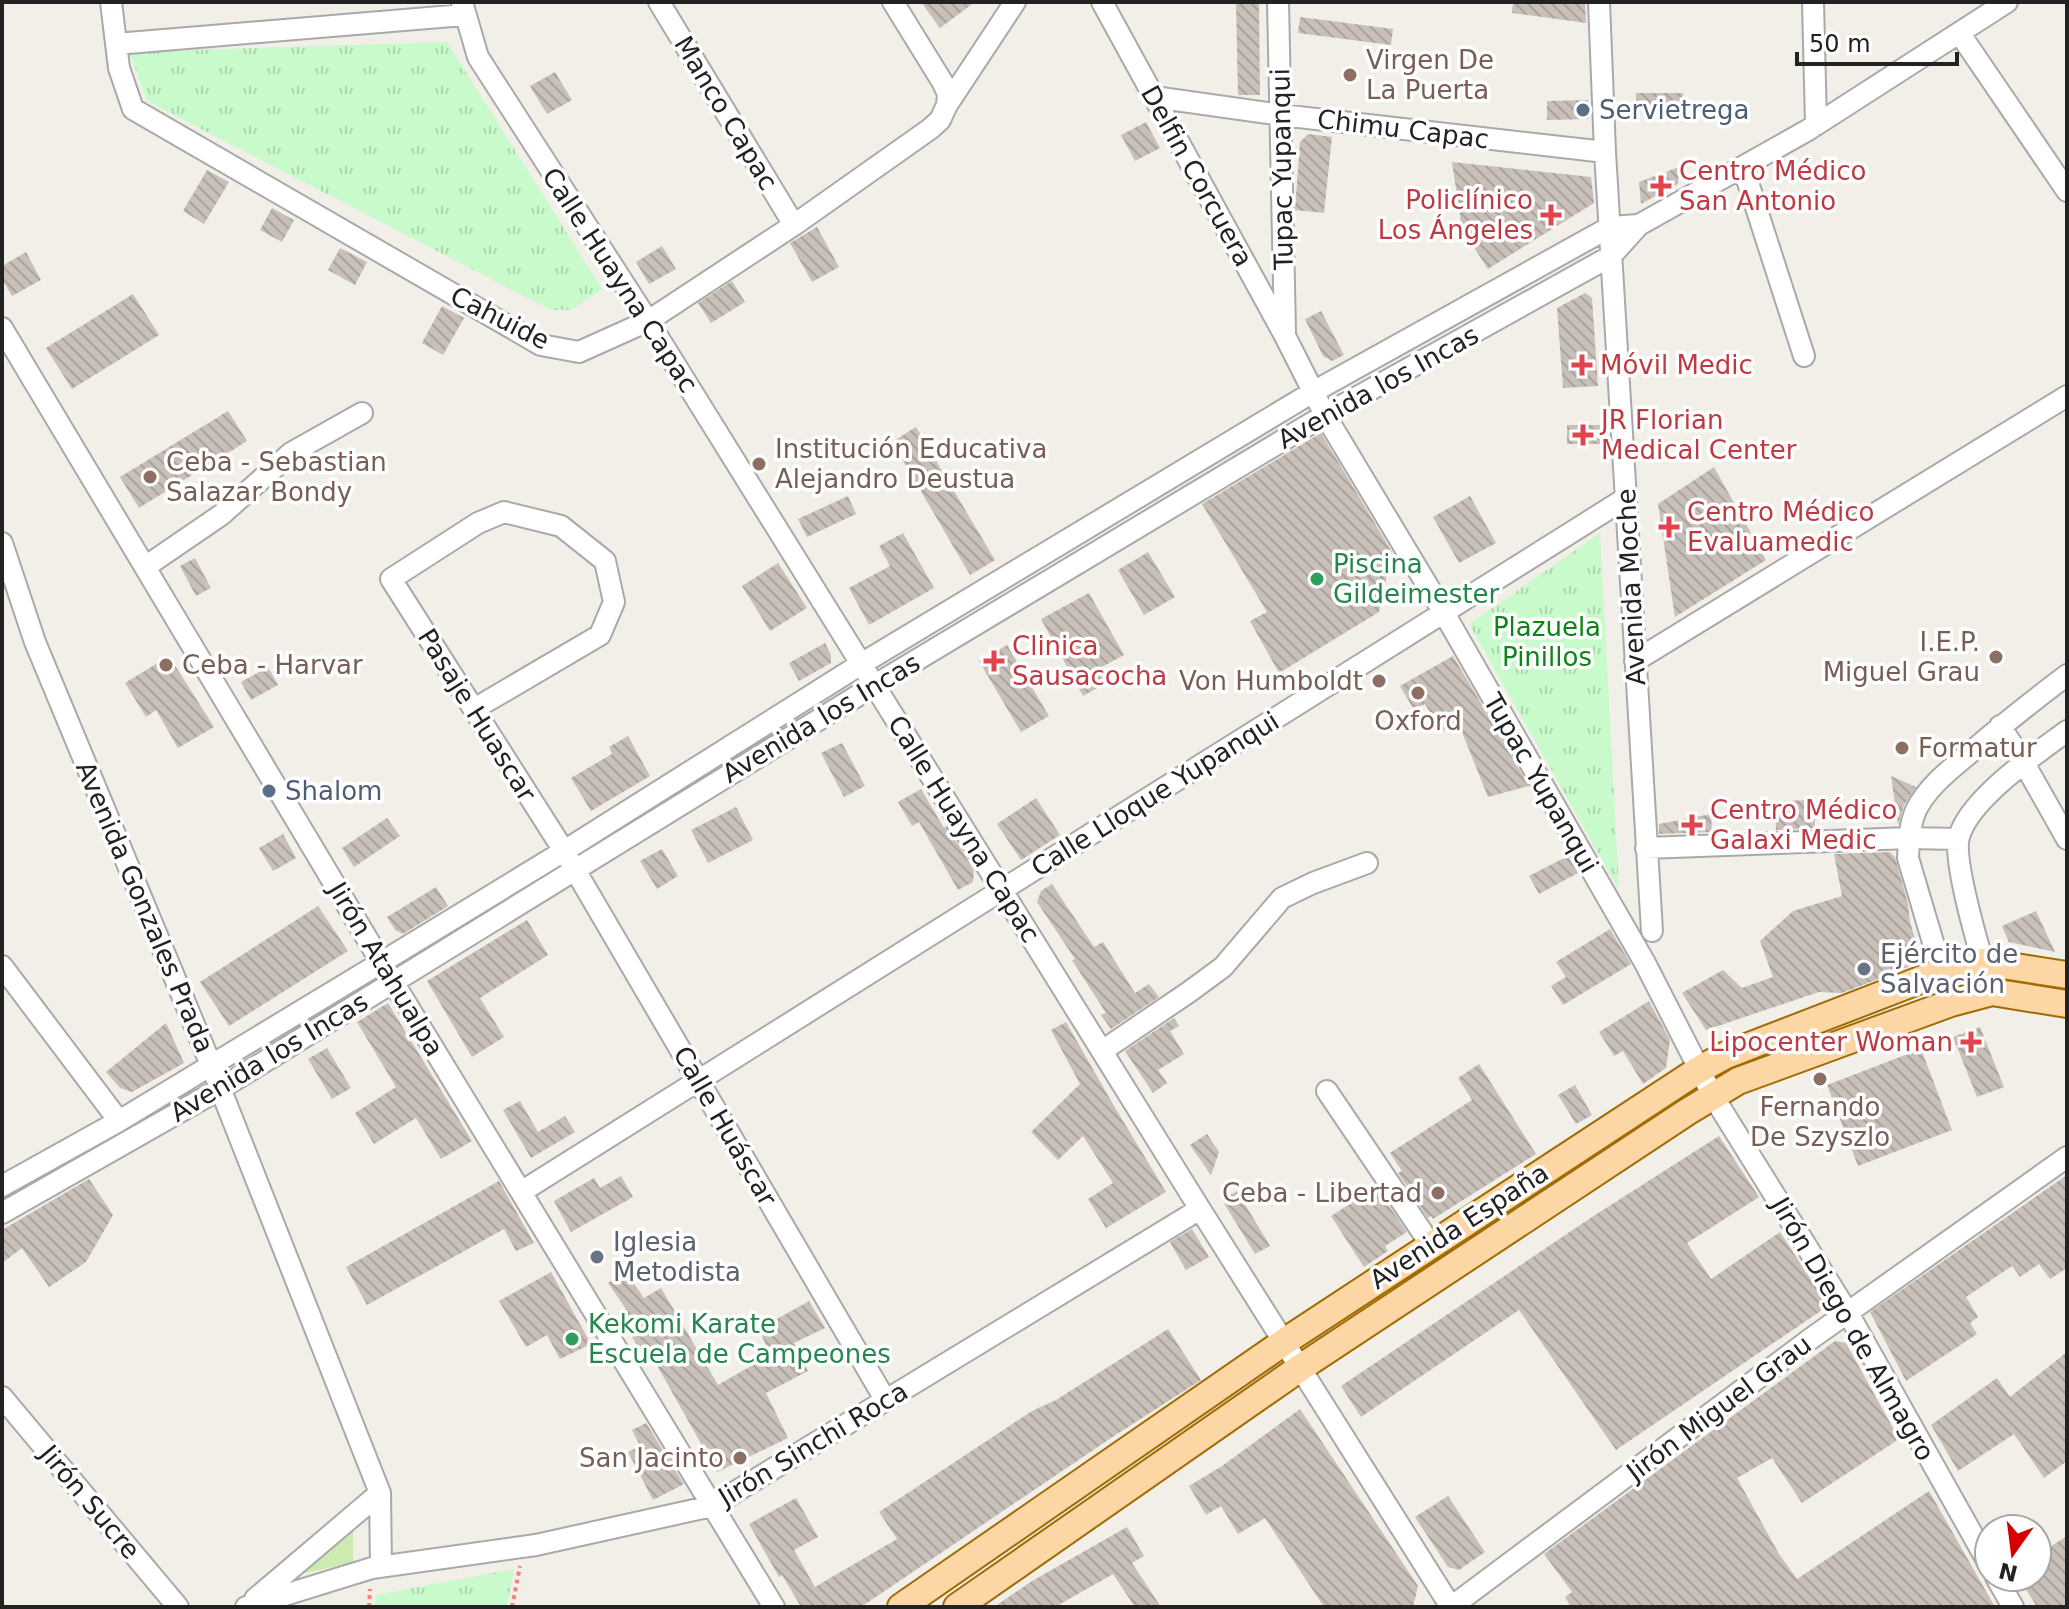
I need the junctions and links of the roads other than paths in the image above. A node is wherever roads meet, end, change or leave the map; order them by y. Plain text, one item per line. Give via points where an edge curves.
1 (111, 2) edge
2 (659, 2) edge
3 (893, 2) edge
4 (1015, 2) edge
5 (1102, 2) edge
6 (1278, 2) edge
7 (1599, 2) edge
8 (1813, 2) edge
9 (2007, 2) edge
10 (463, 8) edge
11 (1960, 34) junction
12 (116, 44) junction
13 (1154, 97) junction
14 (947, 105) junction
15 (1281, 115) junction
16 (1816, 125) junction
17 (1605, 152) junction
18 (1743, 167) junction
19 (2067, 191) edge
20 (794, 225) junction
21 (1639, 225) junction
22 (1610, 227) junction
23 (1611, 256) junction
24 (648, 321) junction
25 (2, 328) edge
26 (1285, 336) junction
27 (1804, 356) dead end
28 (1313, 392) junction
29 (2067, 396) edge
30 (362, 413) dead end
31 (1325, 415) junction
32 (1626, 498) junction
33 (2, 543) edge
34 (145, 567) junction
35 (1444, 613) junction
36 (1635, 661) junction
37 (861, 664) junction
38 (2067, 675) edge
39 (875, 685) junction
40 (474, 709) junction
41 (2000, 726) junction
42 (2067, 731) edge
43 (2024, 763) junction
44 (1909, 838) junction
45 (1958, 839) junction
46 (2067, 839) edge
47 (1646, 848) junction
48 (564, 851) junction
49 (1367, 863) dead end
50 (575, 870) junction
51 (1002, 890) junction
52 (1652, 931) dead end
53 (382, 962) junction
54 (1983, 962) junction
55 (1941, 972) junction
56 (5, 975) edge
57 (2067, 975) edge
58 (393, 982) junction
59 (1992, 992) junction
60 (1951, 1003) junction
61 (2067, 1004) edge
62 (1102, 1051) junction
63 (211, 1065) junction
64 (1700, 1069) junction
65 (698, 1081) junction
66 (220, 1089) junction
67 (1327, 1091) dead end
68 (1713, 1096) junction
69 (119, 1121) junction
70 (2067, 1157) edge
71 (2, 1186) edge
72 (521, 1192) junction
73 (1200, 1209) junction
74 (2, 1213) edge
75 (1431, 1245) junction
76 (1848, 1313) junction
77 (1284, 1342) junction
78 (1300, 1368) junction
79 (2, 1397) edge
80 (886, 1401) junction
81 (380, 1493) junction
82 (712, 1506) junction
83 (1973, 1536) edge
84 (381, 1567) junction
85 (247, 1606) edge
86 (178, 1607) edge
87 (774, 1607) edge
88 (901, 1607) edge
89 (957, 1607) edge
90 (1451, 1607) edge

1 - 12 street, Cahuide
2 - 20 street, Manco Capac
3 - 14 street via 943,83
4 - 14 street, Cahuide
5 - 13 street, Delfin Corcuera
6 - 15 street, Tupac Yupanqui
7 - 17 street, Avenida Moche
8 - 16 street
9 - 11 street, Avenida los Incas
10 - 12 street
10 - 24 street, Calle Huayna Capac via 478,57
11 - 16 street, Avenida los Incas
11 - 19 street
12 - 24 street, Cahuide via 133,109 541,345 579,352
13 - 15 street, Chimu Capac
13 - 26 street, Delfin Corcuera
14 - 20 street, Cahuide via 930,129
15 - 17 street, Chimu Capac
15 - 26 street, Tupac Yupanqui
16 - 18 street, Avenida los Incas
17 - 22 street, Avenida Moche
18 - 21 street, Avenida los Incas
18 - 27 street
20 - 24 street, Cahuide
21 - 22 street, Avenida los Incas
21 - 23 street, Avenida los Incas
22 - 23 street, Avenida Moche
22 - 28 street, Avenida los Incas
23 - 31 street, Avenida los Incas
23 - 32 street, Avenida Moche
24 - 37 street, Calle Huayna Capac
25 - 34 street, Jirón Atahualpa
26 - 28 street, Delfin Corcuera
28 - 31 street, Tupac Yupanqui
28 - 37 street, Avenida los Incas
29 - 36 street
30 - 34 street via 291,453 221,515
31 - 35 street, Tupac Yupanqui
31 - 39 street, Avenida los Incas
32 - 35 street, Calle Lloque Yupanqui
32 - 36 street, Avenida Moche
33 - 63 street, Avenida Gonzales Prada via 35,642
34 - 53 street, Jirón Atahualpa
35 - 51 street, Calle Lloque Yupanqui
35 - 64 street, Tupac Yupanqui
36 - 47 street, Avenida Moche
37 - 39 street, Calle Huayna Capac
37 - 48 street, Avenida los Incas
38 - 41 street
39 - 50 street, Avenida los Incas
39 - 51 street, Calle Huayna Capac
40 - 40 street, Pasaje Huascar via 600,635 614,602 605,561 561,526 504,512 391,579
40 - 48 street, Pasaje Huascar
41 - 43 street
41 - 44 street via 1929,789
42 - 43 street
43 - 45 street via 1982,800
43 - 46 street
44 - 45 street
44 - 47 street
44 - 55 street via 1908,858
45 - 54 street
47 - 52 street, Avenida Moche
48 - 50 street, Calle Huáscar
48 - 53 street, Avenida los Incas
49 - 62 street via 1282,898 1223,967
50 - 58 street, Avenida los Incas
50 - 65 street, Calle Huáscar
51 - 62 street, Calle Huayna Capac
51 - 65 street, Calle Lloque Yupanqui
53 - 58 street, Jirón Atahualpa
53 - 63 street, Avenida los Incas
54 - 55 main road, Avenida España
54 - 57 main road, Avenida España
54 - 59 street
55 - 60 street
55 - 64 main road, Avenida España
56 - 69 street
58 - 66 street, Avenida los Incas
58 - 72 street, Jirón Atahualpa
59 - 60 main road, Avenida España
59 - 61 main road, Avenida España
60 - 68 main road, Avenida España via 1738,1081
62 - 73 street, Calle Huayna Capac
63 - 66 street, Avenida Gonzales Prada
63 - 69 street, Avenida los Incas
64 - 68 street, Tupac Yupanqui
64 - 75 main road, Avenida España
65 - 72 street, Calle Lloque Yupanqui
65 - 80 street, Calle Huáscar
66 - 74 street, Avenida los Incas
66 - 81 street, Avenida Gonzales Prada
67 - 75 street
68 - 76 street, Jirón Diego de Almagro
68 - 78 main road, Avenida España
69 - 71 street, Avenida los Incas
70 - 76 street, Jirón Miguel Grau
72 - 82 street, Jirón Atahualpa
73 - 77 street, Calle Huayna Capac
73 - 80 street, Jirón Sinchi Roca
75 - 77 main road, Avenida España
76 - 83 street, Jirón Diego de Almagro
76 - 90 street, Jirón Miguel Grau via 1804,1333
77 - 78 street, Calle Huayna Capac
77 - 88 main road, Avenida España
78 - 89 main road, Avenida España
78 - 90 street, Calle Huayna Capac
79 - 86 street, Jirón Sucre
80 - 82 street, Jirón Sinchi Roca
81 - 84 street, Avenida Gonzales Prada
81 - 85 street
82 - 84 street, Jirón Sinchi Roca via 521,1547
82 - 87 street, Jirón Atahualpa
84 - 85 street, Jirón Sinchi Roca

